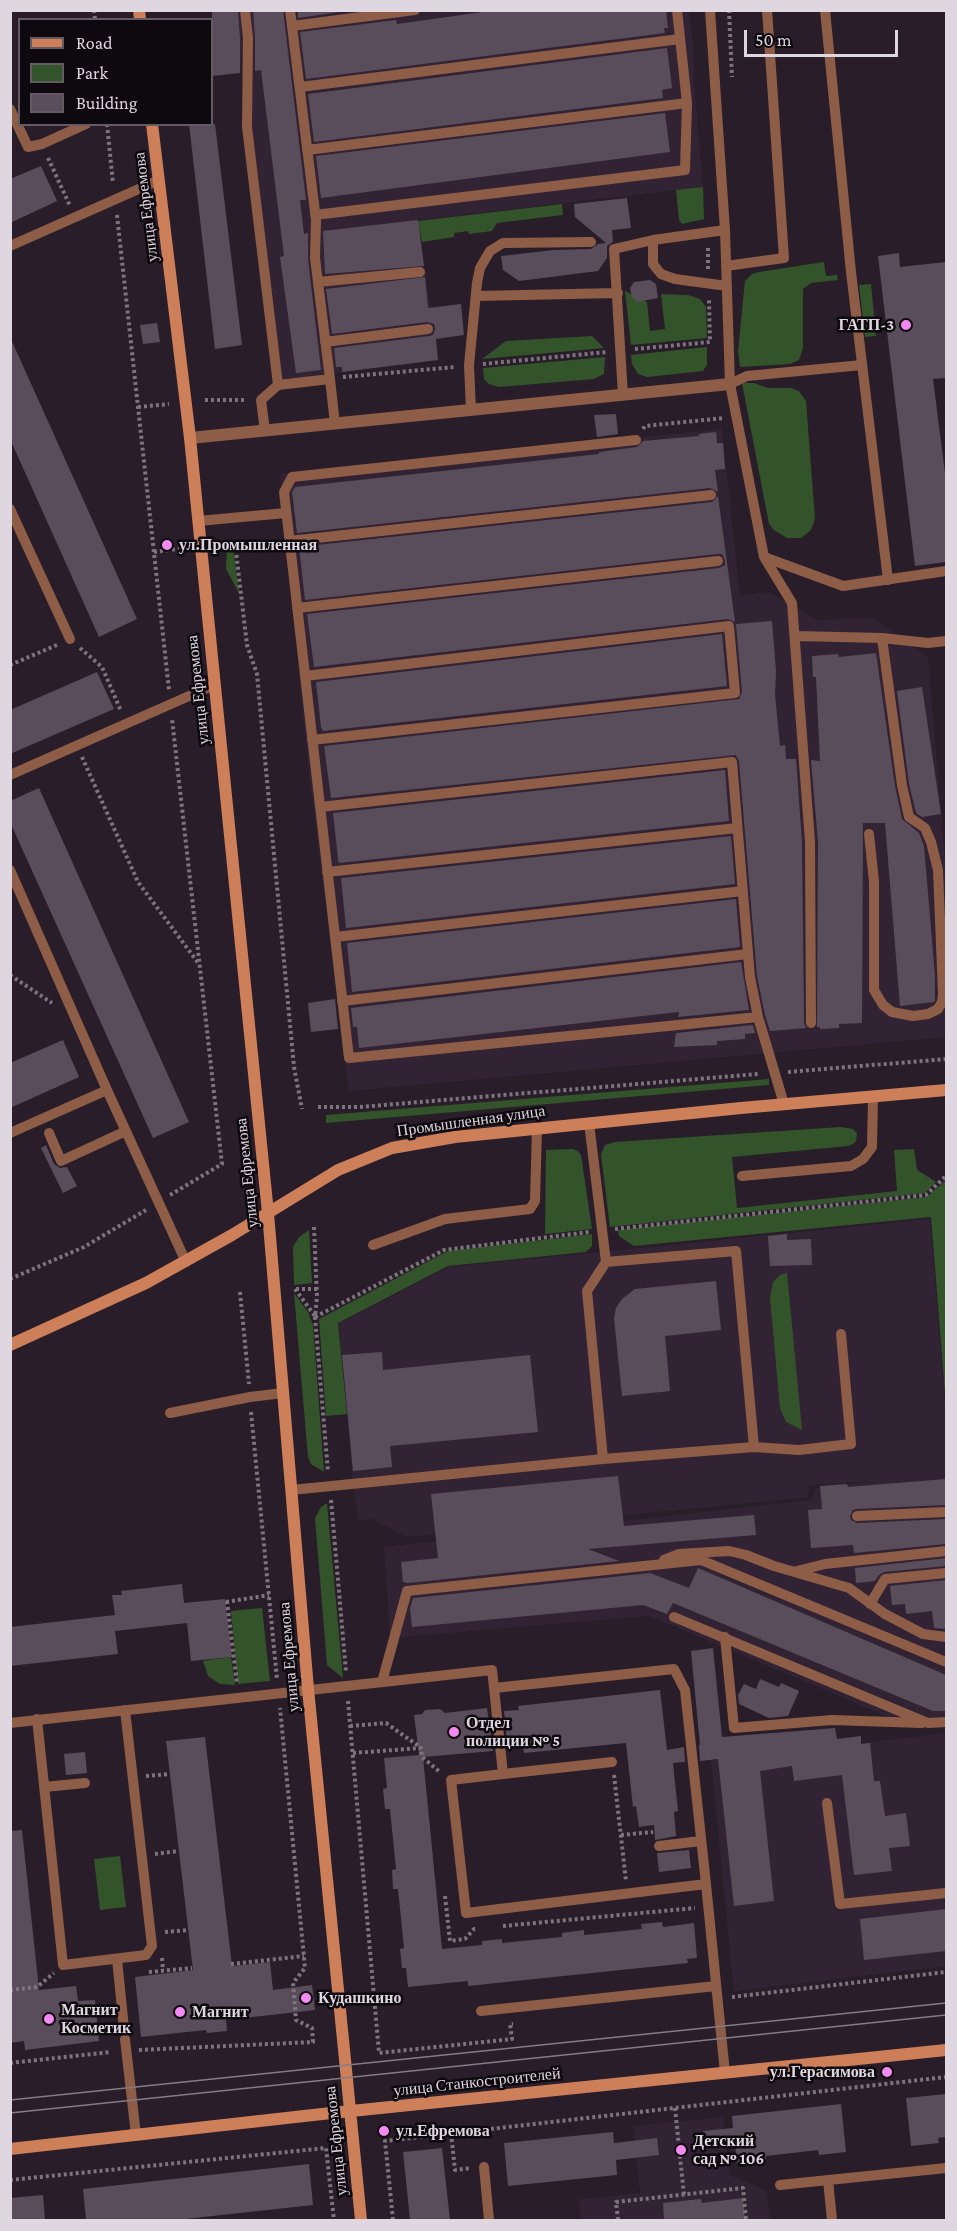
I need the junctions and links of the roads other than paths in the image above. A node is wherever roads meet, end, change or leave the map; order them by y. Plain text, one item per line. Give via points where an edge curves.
1 (244, 10) edge
2 (290, 10) edge
3 (415, 10) edge
4 (677, 10) edge
5 (710, 10) edge
6 (767, 10) edge
7 (825, 10) edge
8 (292, 26) junction
9 (680, 39) junction
10 (300, 87) junction
11 (687, 103) junction
12 (10, 109) edge
13 (18, 126) edge
14 (18, 126) edge
15 (82, 126) edge
16 (152, 126) edge
17 (307, 150) junction
18 (159, 180) junction
19 (315, 215) junction
20 (724, 230) junction
21 (653, 240) junction
22 (591, 242) dead end
23 (10, 246) edge
24 (726, 266) junction
25 (420, 272) dead end
26 (318, 282) junction
27 (727, 286) junction
28 (618, 293) junction
29 (476, 296) junction
30 (428, 330) dead end
31 (325, 342) junction
32 (862, 365) junction
33 (330, 378) junction
34 (730, 384) junction
35 (278, 385) junction
36 (623, 395) junction
37 (471, 410) junction
38 (335, 423) junction
39 (265, 430) junction
40 (190, 438) junction
41 (636, 440) road end
42 (711, 495) dead end
43 (10, 509) edge
44 (286, 513) junction
45 (198, 521) junction
46 (289, 541) junction
47 (764, 557) junction
48 (718, 561) dead end
49 (946, 571) edge
50 (888, 580) junction
51 (297, 608) junction
52 (796, 636) junction
53 (882, 638) junction
54 (70, 639) road end
55 (946, 641) edge
56 (304, 676) junction
57 (214, 686) junction
58 (312, 740) junction
59 (10, 775) edge
60 (320, 807) junction
61 (737, 828) junction
62 (869, 834) dead end
63 (10, 870) edge
64 (327, 872) junction
65 (743, 891) junction
66 (335, 936) junction
67 (748, 954) junction
68 (342, 1001) junction
69 (758, 1017) junction
70 (811, 1023) dead end
71 (107, 1090) junction
72 (946, 1090) edge
73 (873, 1097) junction
74 (784, 1104) junction
75 (590, 1123) junction
76 (537, 1128) junction
77 (126, 1131) junction
78 (10, 1133) edge
79 (49, 1133) dead end
80 (742, 1176) dead end
81 (268, 1213) junction
82 (373, 1245) dead end
83 (186, 1262) junction
84 (606, 1262) junction
85 (841, 1334) dead end
86 (10, 1345) edge
87 (283, 1393) junction
88 (170, 1413) dead end
89 (754, 1447) junction
90 (603, 1459) junction
91 (291, 1490) junction
92 (946, 1512) edge
93 (857, 1516) dead end
94 (946, 1551) edge
95 (652, 1565) junction
96 (794, 1572) junction
97 (946, 1573) edge
98 (870, 1604) junction
99 (674, 1617) dead end
100 (946, 1636) edge
101 (725, 1637) junction
102 (946, 1662) edge
103 (382, 1682) junction
104 (494, 1688) junction
105 (308, 1689) junction
106 (125, 1710) junction
107 (37, 1719) junction
108 (946, 1722) edge
109 (10, 1723) edge
110 (928, 1723) junction
111 (612, 1762) road end
112 (503, 1774) junction
113 (85, 1784) dead end
114 (44, 1787) junction
115 (827, 1803) dead end
116 (701, 1841) junction
117 (659, 1846) dead end
118 (706, 1884) junction
119 (946, 1893) edge
120 (117, 1959) junction
121 (716, 1986) junction
122 (481, 2011) dead end
123 (946, 2050) edge
124 (725, 2073) junction
125 (349, 2111) junction
126 (136, 2135) junction
127 (10, 2149) edge
128 (484, 2167) road end
129 (946, 2168) edge
130 (828, 2180) junction
131 (780, 2185) dead end
132 (358, 2220) edge
133 (489, 2220) edge
134 (832, 2220) edge

1 - 35 lane via 248,38 247,126
2 - 8 lane
3 - 8 lane
4 - 9 lane
5 - 20 lane
6 - 24 lane via 784,258
7 - 32 lane
8 - 10 lane
9 - 10 lane
9 - 11 lane
10 - 17 lane
11 - 17 lane
11 - 19 lane via 685,170
12 - 13 lane
14 - 15 lane via 28,147
16 - 18 street, улица Ефремова
17 - 19 lane
18 - 23 lane
18 - 40 street, улица Ефремова
19 - 26 lane
20 - 21 lane
20 - 24 lane
21 - 27 lane via 653,264 661,273 675,279
21 - 28 lane via 614,249
22 - 29 lane via 503,243 490,251 480,268
24 - 27 lane
25 - 26 lane
26 - 31 lane
27 - 34 lane
28 - 29 lane
28 - 36 lane
29 - 37 lane via 469,365
30 - 31 lane
31 - 33 lane
32 - 34 lane via 747,376
32 - 50 lane
33 - 35 lane
33 - 38 lane
34 - 36 street
34 - 47 lane
35 - 39 lane via 261,400
36 - 37 street
37 - 38 street
38 - 39 street
39 - 40 street
40 - 45 street, улица Ефремова
41 - 44 lane via 292,477 284,492
42 - 46 lane
43 - 54 lane
44 - 45 lane
44 - 46 lane
45 - 57 street, улица Ефремова
46 - 51 lane
47 - 50 lane via 843,586
47 - 52 lane via 792,603
48 - 51 lane
49 - 50 lane
51 - 56 lane
52 - 53 lane
52 - 70 lane via 810,842
53 - 55 lane
53 - 62 lane via 909,817 925,828 938,870 943,994 938,1009 928,1014 892,1012 874,990 874,882
56 - 58 lane
56 - 58 lane via 729,626 735,693
57 - 59 lane
57 - 81 street, улица Ефремова
58 - 60 lane
60 - 61 lane via 732,762
60 - 64 lane
61 - 64 lane
61 - 65 lane
63 - 71 lane
64 - 66 lane
65 - 66 lane
65 - 67 lane
66 - 68 lane
67 - 68 lane
67 - 69 lane
68 - 69 lane via 349,1058
69 - 74 lane
71 - 77 lane
71 - 78 lane
72 - 73 street, Промышленная улица
73 - 74 street, Промышленная улица
73 - 80 lane via 872,1147 863,1159 851,1166
74 - 75 street, Промышленная улица
75 - 76 street, Промышленная улица
75 - 84 lane
76 - 81 street, Промышленная улица via 392,1148 338,1170
76 - 82 lane via 535,1201 530,1209 445,1220
77 - 79 lane via 61,1161
77 - 83 lane
81 - 83 street, Промышленная улица
81 - 87 street, улица Ефремова
83 - 86 street, Промышленная улица
84 - 89 lane via 736,1251
84 - 90 lane via 587,1291
85 - 89 lane via 851,1444 799,1450
87 - 88 lane
87 - 91 street, улица Ефремова
89 - 90 lane
90 - 91 lane
91 - 105 street, улица Ефремова
92 - 93 lane
94 - 96 lane via 825,1564
95 - 96 lane via 679,1554 729,1551
95 - 102 lane via 701,1560
95 - 103 lane via 407,1591
96 - 98 lane via 849,1588
97 - 98 lane via 885,1579
98 - 100 lane via 923,1634
99 - 101 lane
101 - 110 lane
101 - 110 lane via 734,1728 832,1720
103 - 104 lane via 492,1670
103 - 105 lane
104 - 112 lane
104 - 116 lane via 674,1669 685,1690
105 - 106 lane
105 - 125 street, улица Ефремова
106 - 107 lane
106 - 120 lane via 152,1946 146,1955
107 - 109 lane
107 - 114 lane
108 - 110 lane
111 - 112 lane
112 - 118 lane via 451,1780 466,1913
113 - 114 lane
114 - 120 lane via 63,1965
115 - 119 lane via 840,1904
116 - 117 lane
116 - 118 lane
118 - 121 lane
120 - 126 lane
121 - 122 lane
121 - 124 lane
123 - 124 street, улица Станкостроителей
124 - 125 street, улица Станкостроителей
125 - 126 street, улица Станкостроителей
125 - 132 street, улица Ефремова
126 - 127 street, улица Станкостроителей
128 - 133 lane
129 - 130 lane
130 - 131 lane
130 - 134 lane

